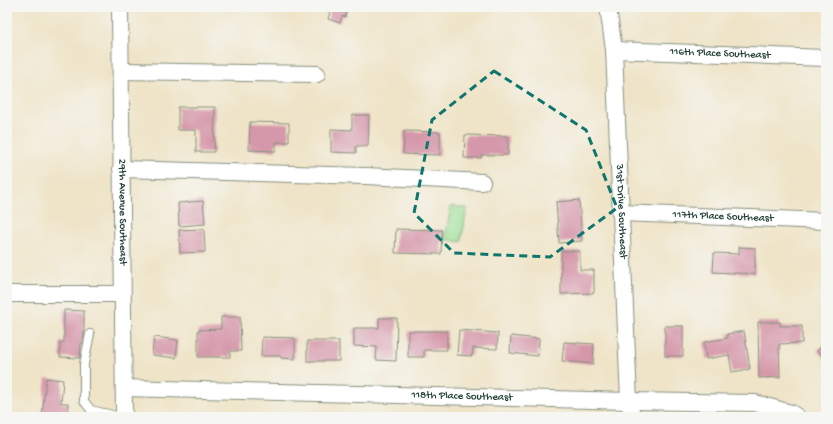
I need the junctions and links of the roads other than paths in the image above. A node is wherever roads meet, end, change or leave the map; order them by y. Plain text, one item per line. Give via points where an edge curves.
1 (120, 7) edge
2 (608, 7) edge
3 (614, 50) junction
4 (826, 58) edge
5 (121, 71) junction
6 (317, 74) dead end
7 (121, 169) junction
8 (482, 182) dead end
9 (620, 212) junction
10 (826, 221) edge
11 (7, 294) edge
12 (122, 294) junction
13 (90, 334) dead end
14 (124, 388) junction
15 (629, 401) junction
16 (121, 417) edge
17 (124, 417) edge
18 (632, 417) edge
19 (796, 417) edge

1 - 5 street, 29th Avenue Southeast
2 - 3 street, 31st Drive Southeast
3 - 4 street, 116th Place Southeast
3 - 9 street, 31st Drive Southeast
5 - 6 street
5 - 7 street, 29th Avenue Southeast
7 - 8 street
7 - 12 street, 29th Avenue Southeast
9 - 10 street, 117th Place Southeast
9 - 15 street, 31st Drive Southeast
11 - 12 street
12 - 14 street, 29th Avenue Southeast
13 - 16 lane via 84,364 84,401 91,410
14 - 15 street, 118th Place Southeast
14 - 17 street, 29th Avenue Southeast
15 - 18 street, 31st Drive Southeast
15 - 19 street, 118th Place Southeast via 755,403 791,413

